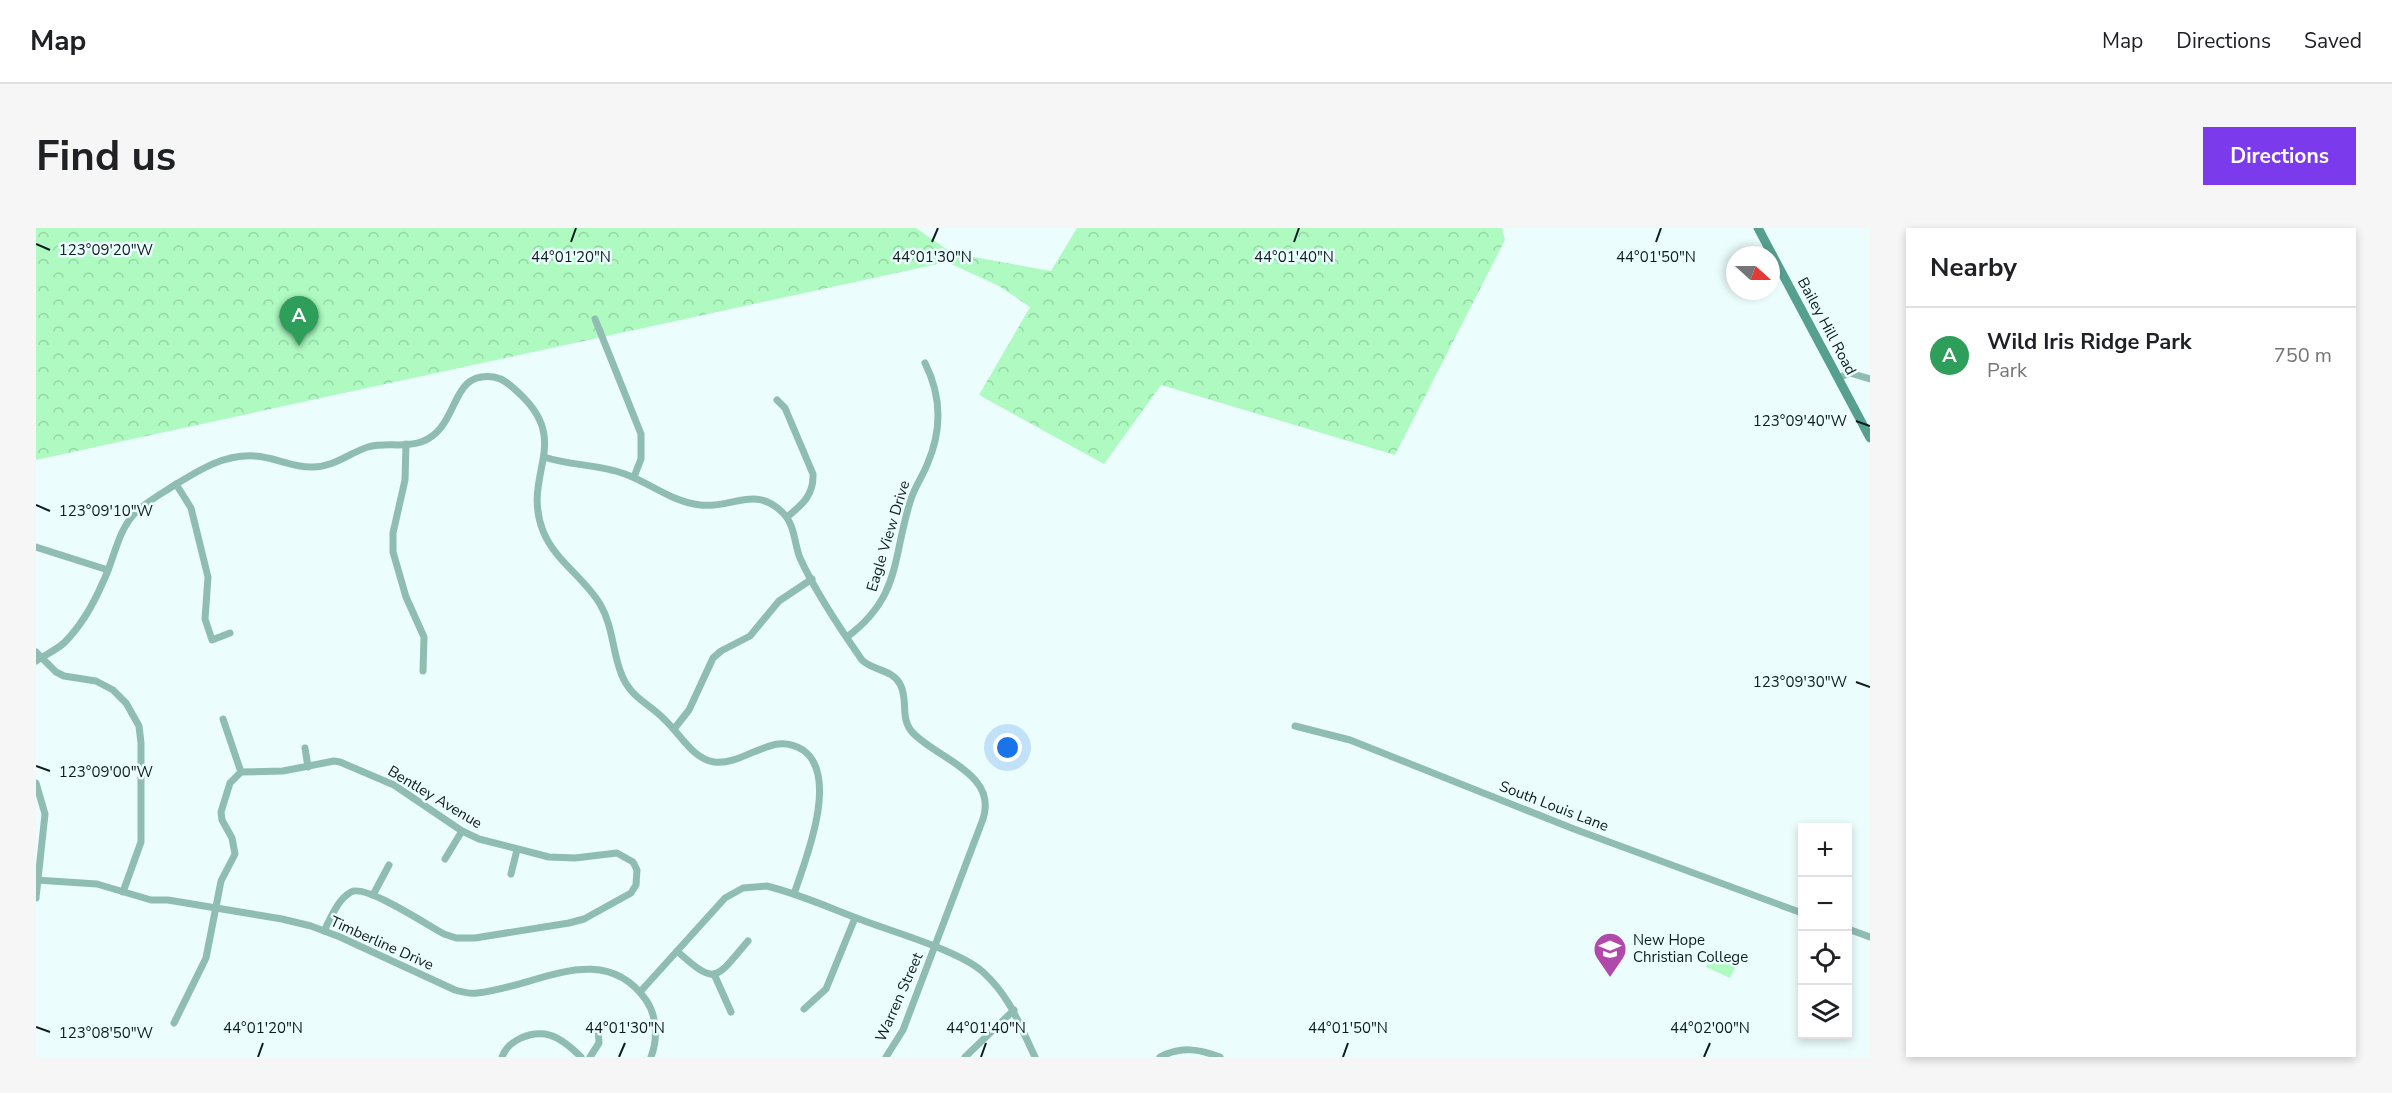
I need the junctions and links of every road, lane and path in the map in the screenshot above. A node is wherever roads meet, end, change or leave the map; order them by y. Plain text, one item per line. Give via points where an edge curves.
1 (1758, 228) edge
2 (596, 319) dead end
3 (925, 363) dead end
4 (1838, 378) junction
5 (1870, 378) edge
6 (777, 400) dead end
7 (1870, 438) edge
8 (406, 444) junction
9 (544, 457) junction
10 (634, 477) junction
11 (176, 484) junction
12 (787, 517) junction
13 (36, 547) edge
14 (108, 570) junction
15 (812, 579) junction
16 (230, 633) dead end
17 (847, 638) junction
18 (38, 657) edge
19 (423, 671) dead end
20 (223, 719) dead end
21 (1295, 726) dead end
22 (674, 729) junction
23 (305, 748) dead end
24 (308, 767) junction
25 (241, 772) junction
26 (36, 783) edge
27 (462, 831) junction
28 (517, 850) junction
29 (445, 859) dead end
30 (388, 865) dead end
31 (511, 874) dead end
32 (37, 880) edge
33 (123, 892) junction
34 (794, 894) junction
35 (373, 895) junction
36 (36, 898) edge
37 (216, 907) junction
38 (1798, 911) edge
39 (855, 918) junction
40 (324, 931) junction
41 (1852, 931) edge
42 (1870, 938) edge
43 (748, 941) dead end
44 (936, 947) junction
45 (677, 951) junction
46 (714, 974) junction
47 (640, 992) junction
48 (804, 1009) dead end
49 (1014, 1010) junction
50 (731, 1012) dead end
51 (174, 1023) dead end
52 (598, 1026) dead end
53 (502, 1057) edge
54 (581, 1057) edge
55 (590, 1057) edge
56 (651, 1057) edge
57 (886, 1057) edge
58 (965, 1057) edge
59 (1035, 1057) edge
60 (1160, 1057) edge
61 (1220, 1057) edge

1 - 4 main road, Bailey Hill Road
2 - 10 street via 641,434 640,459
3 - 17 street, Eagle View Drive via 934,382 939,410 934,448 911,499 884,597 865,624
4 - 5 street via 1850,373
4 - 7 main road, Bailey Hill Road
6 - 12 street via 785,408 813,474 808,498
8 - 9 street via 425,441 443,427 465,385 473,379 496,377 528,402 540,419 545,435
8 - 11 street via 370,447 328,466 301,467 254,456 225,459
8 - 19 street via 405,480 393,533 393,552 406,597 424,637
9 - 10 street
9 - 22 street via 536,501 545,536 599,603 626,685
10 - 12 street via 694,504 755,499 776,507
11 - 14 street via 126,524
11 - 16 street via 191,508 208,577 207,627 212,640
12 - 15 street
13 - 14 street
14 - 18 street via 72,634 61,646
15 - 17 street
15 - 22 street via 779,601 750,636 713,658 689,710
17 - 44 street via 864,662 898,681 911,730 978,782 986,797 986,810
18 - 33 street via 56,672 96,681 113,690 126,703 138,726 142,831
20 - 25 street
21 - 38 street, South Louis Lane via 1350,740 1574,829
22 - 34 street via 695,753 714,762 722,763 777,744 795,746 808,755 818,780 818,814
23 - 24 street
24 - 25 street, Bentley Avenue
24 - 27 street, Bentley Avenue via 334,761 348,764 405,792
25 - 37 street via 230,783 222,803 222,820 235,854 221,881
26 - 32 street via 45,814
27 - 28 street, Bentley Avenue
27 - 29 street
28 - 31 street
28 - 35 street, Bentley Avenue via 563,858 617,853 633,862 636,885 631,893 584,919 475,938 444,934
30 - 35 street
32 - 33 street, Timberline Drive via 97,884
32 - 36 street
33 - 37 street, Timberline Drive via 151,900
34 - 39 street, Warren Street
34 - 45 street, Warren Street via 761,885 737,891 720,903
35 - 40 street via 356,890 349,893
37 - 40 street, Timberline Drive
37 - 51 street via 206,958
39 - 44 street, Warren Street
39 - 48 street via 826,989
40 - 47 street, Timberline Drive via 454,990 474,994 586,968 617,975
41 - 42 street
43 - 46 street via 724,970
44 - 49 street, Warren Street via 978,968
44 - 57 street, Warren Street via 899,1038
45 - 46 street via 699,971
45 - 47 street, Warren Street
46 - 50 street
47 - 56 street, Timberline Drive via 651,1008 656,1037
49 - 58 street
49 - 59 street, Warren Street
52 - 55 street via 600,1043
53 - 54 street via 518,1039 545,1034
60 - 61 street via 1194,1049

